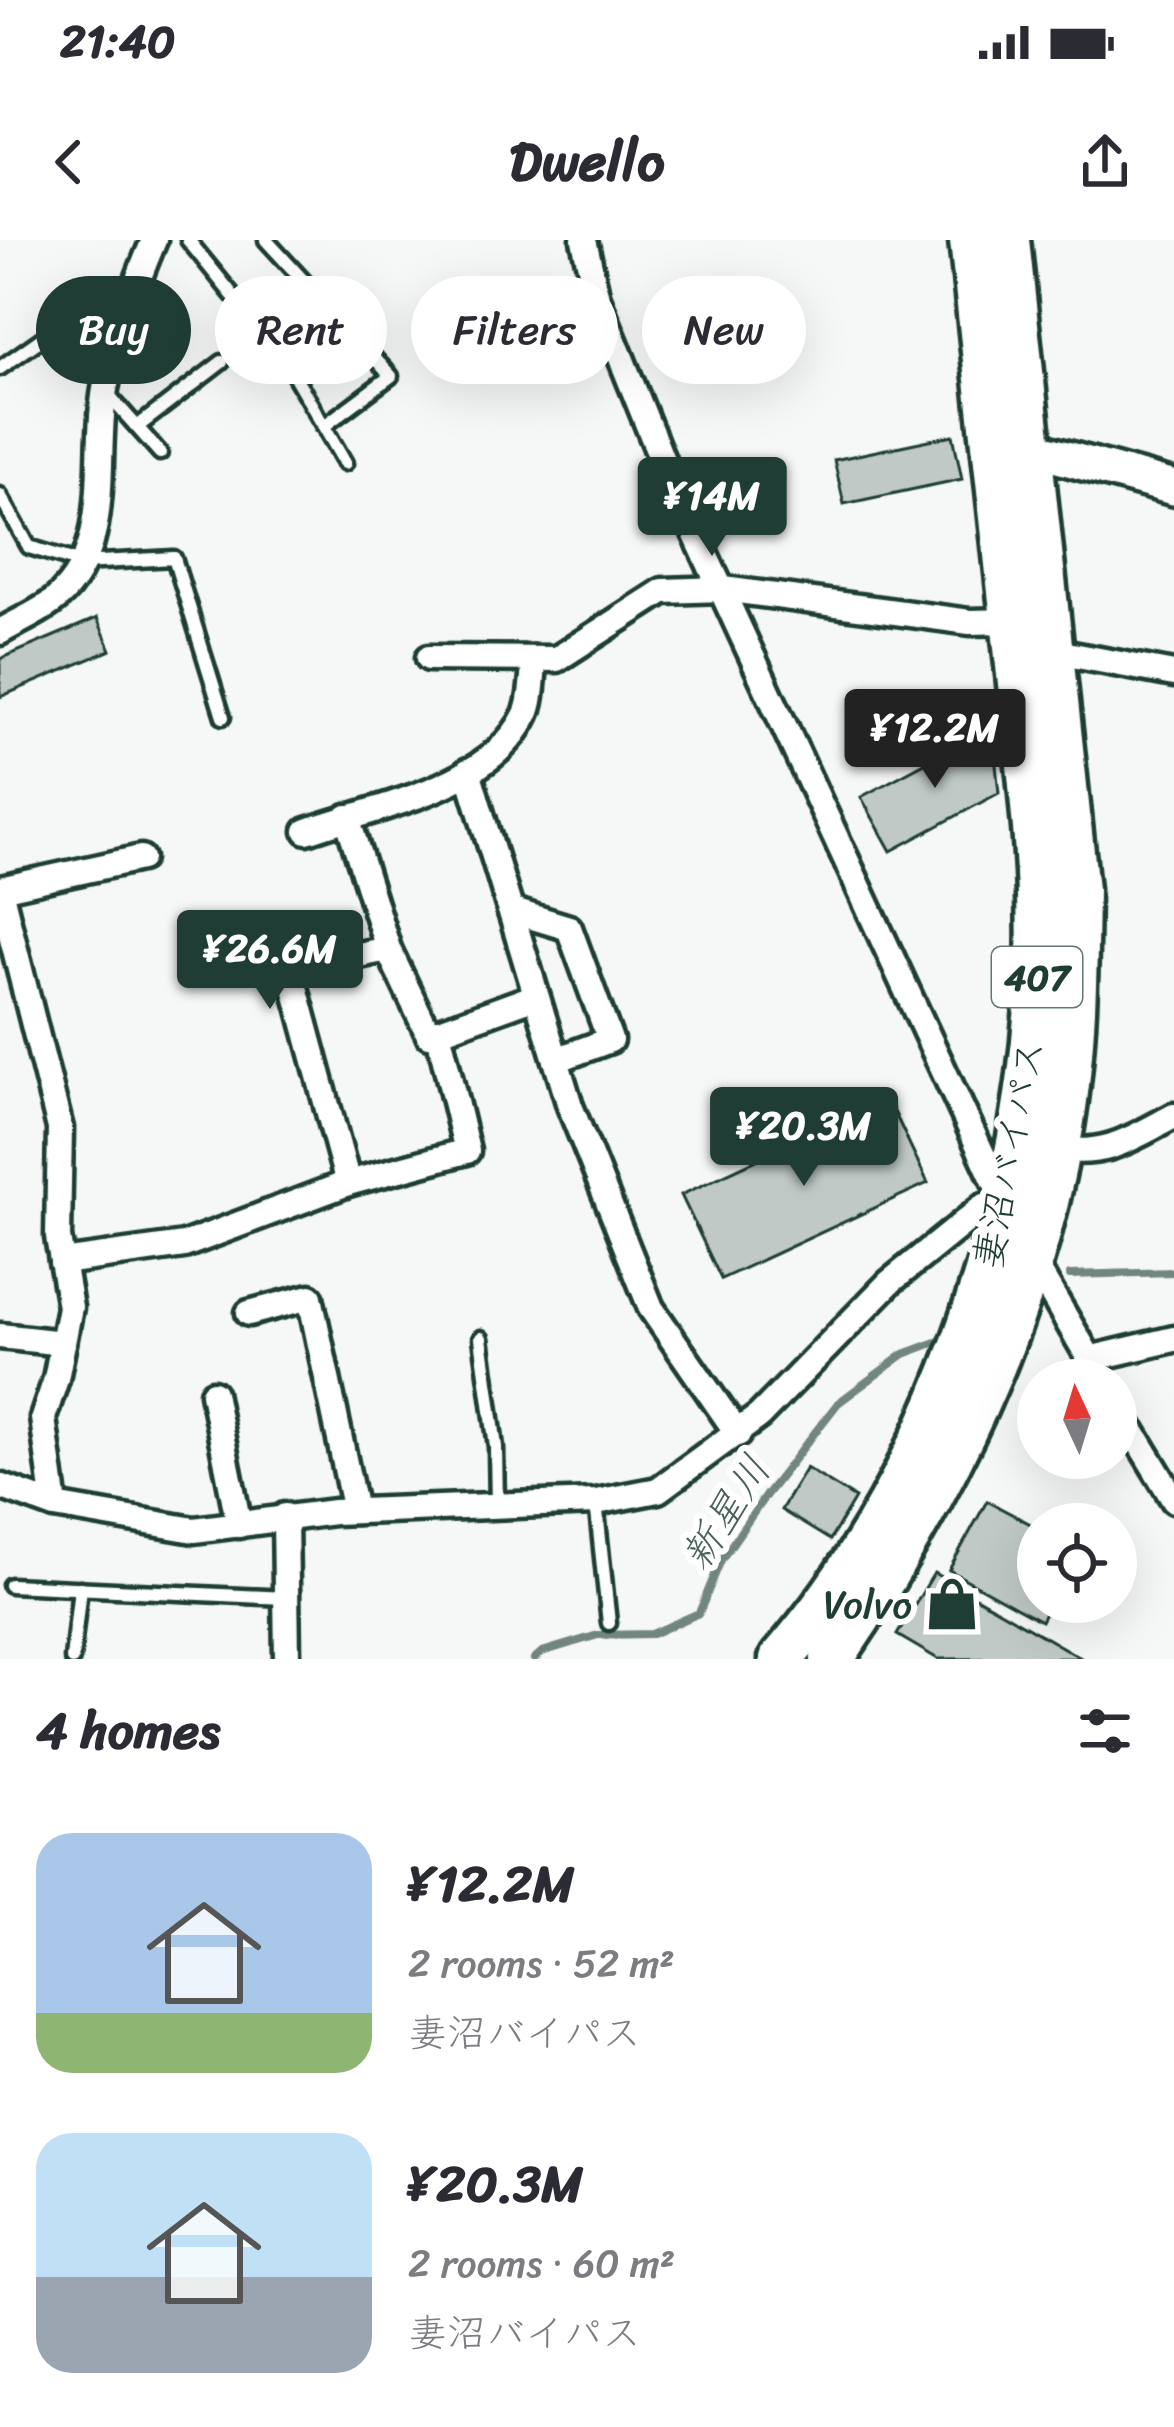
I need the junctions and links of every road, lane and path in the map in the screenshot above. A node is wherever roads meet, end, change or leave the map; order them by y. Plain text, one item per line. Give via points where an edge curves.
1 (154, 240) edge
2 (188, 240) edge
3 (266, 240) edge
4 (584, 240) edge
5 (970, 240) edge
6 (1008, 240) edge
7 (141, 276) edge
8 (36, 343) edge
9 (215, 367) edge
10 (0, 368) edge
11 (107, 384) edge
12 (105, 391) junction
13 (324, 426) junction
14 (136, 427) junction
15 (1012, 442) junction
16 (160, 453) dead end
17 (345, 464) dead end
18 (1174, 488) edge
19 (0, 495) edge
20 (82, 562) junction
21 (723, 589) junction
22 (1012, 621) junction
23 (0, 632) edge
24 (1051, 651) junction
25 (429, 658) dead end
26 (535, 658) junction
27 (1174, 674) edge
28 (223, 717) dead end
29 (468, 772) junction
30 (347, 817) junction
31 (307, 830) dead end
32 (140, 858) dead end
33 (0, 890) edge
34 (510, 910) junction
35 (388, 950) junction
36 (536, 996) junction
37 (439, 1031) junction
38 (556, 1060) junction
39 (1174, 1116) edge
40 (1057, 1149) junction
41 (349, 1183) junction
42 (1006, 1207) junction
43 (62, 1262) junction
44 (1033, 1262) junction
45 (249, 1313) dead end
46 (0, 1336) edge
47 (481, 1338) dead end
48 (1174, 1339) edge
49 (63, 1342) junction
50 (1089, 1359) edge
51 (1121, 1359) edge
52 (213, 1393) dead end
53 (738, 1433) junction
54 (1137, 1439) edge
55 (0, 1486) edge
56 (1174, 1500) edge
57 (596, 1502) junction
58 (55, 1506) junction
59 (496, 1507) junction
60 (355, 1511) junction
61 (285, 1516) junction
62 (239, 1525) junction
63 (10, 1585) dead end
64 (80, 1588) junction
65 (286, 1598) junction
66 (609, 1623) dead end
67 (72, 1659) edge
68 (287, 1659) edge
69 (781, 1659) edge
70 (832, 1659) edge

1 - 7 street
2 - 13 lane via 286,361
3 - 13 lane via 391,376
4 - 21 street via 614,341
5 - 15 highway, 妻沼バイパス / 407
6 - 15 highway, 妻沼バイパス / 407
8 - 10 lane
9 - 14 lane
11 - 12 street
12 - 14 lane
12 - 20 street via 96,523
13 - 17 lane
14 - 16 lane
15 - 18 street
15 - 22 highway, 妻沼バイパス / 407
15 - 24 highway, 妻沼バイパス / 407
19 - 20 lane via 29,547
20 - 23 street via 57,598
20 - 28 lane via 174,558
21 - 22 street
21 - 26 street via 663,591 557,659
21 - 42 street
22 - 42 highway, 妻沼バイパス / 407 via 1036,832 1037,991
24 - 27 street
24 - 40 highway, 妻沼バイパス / 407 via 1077,890 1076,992
25 - 26 street
26 - 29 street via 526,713 492,758
29 - 30 street
29 - 34 street
30 - 31 street
30 - 35 street
32 - 33 street
33 - 43 street via 60,1128
34 - 36 street
34 - 38 street via 569,928 610,1040
35 - 37 street via 429,1035
35 - 41 street via 290,969
36 - 37 street
36 - 38 street
37 - 41 street via 467,1151
38 - 53 street via 651,1308
39 - 40 street via 1111,1149
40 - 44 highway, 妻沼バイパス / 407
41 - 43 street via 184,1245
42 - 44 street
42 - 53 street via 983,1207 890,1282
42 - 69 highway, 妻沼バイパス / 407 via 953,1371 900,1482
43 - 49 street via 70,1306
44 - 50 street
44 - 70 highway, 妻沼バイパス / 407 via 933,1500
45 - 60 street via 310,1297
46 - 49 street
47 - 59 lane
48 - 51 street
49 - 58 street via 43,1418
52 - 62 street
53 - 57 street via 658,1490
54 - 56 street
55 - 58 street
57 - 59 street
57 - 66 lane
58 - 62 street via 194,1530
59 - 60 street
60 - 61 street
61 - 62 street
61 - 65 street
63 - 64 lane
64 - 65 lane
64 - 67 lane
65 - 68 street

